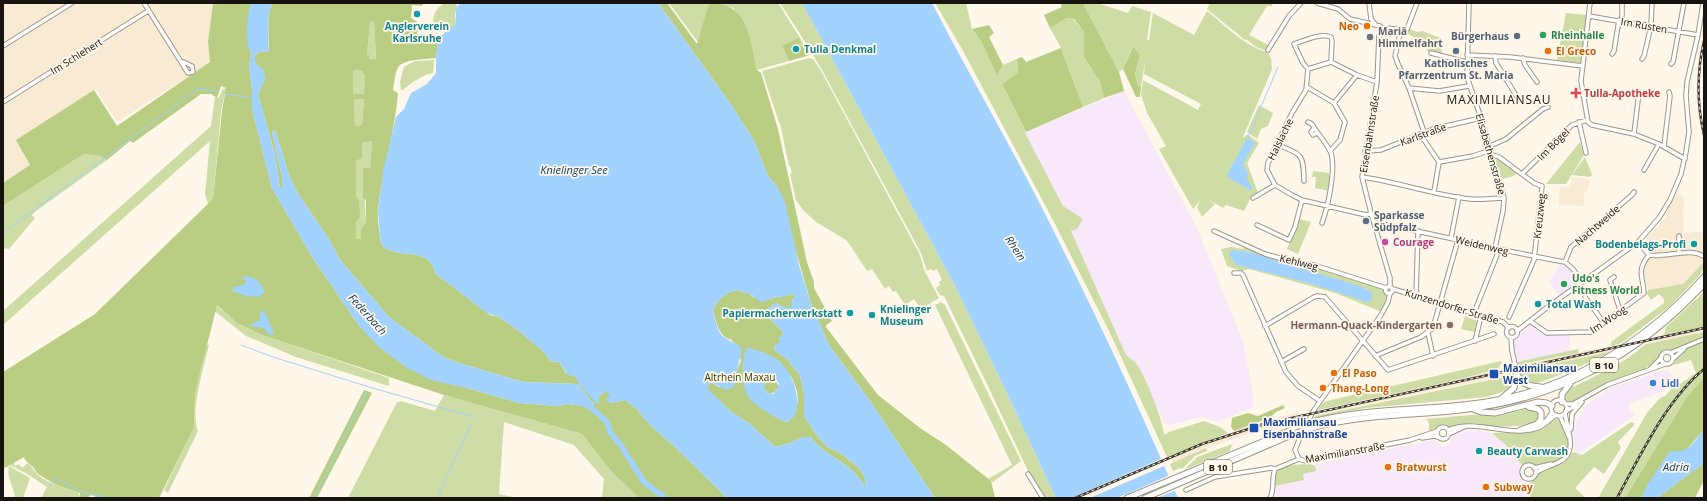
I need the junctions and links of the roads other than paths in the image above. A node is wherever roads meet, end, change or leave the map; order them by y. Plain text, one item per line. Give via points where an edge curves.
1 (72, 3) edge
2 (144, 3) edge
3 (1301, 3) edge
4 (1317, 3) edge
5 (1369, 3) edge
6 (1417, 3) edge
7 (1469, 3) edge
8 (1590, 3) edge
9 (1622, 3) edge
10 (1652, 3) edge
11 (1684, 3) edge
12 (1703, 3) edge
13 (148, 11) junction
14 (1589, 16) junction
15 (1621, 21) junction
16 (1376, 25) junction
17 (1651, 26) junction
18 (1383, 29) junction
19 (1401, 30) junction
20 (1678, 31) junction
21 (1698, 35) junction
22 (3, 46) edge
23 (1268, 50) dead end
24 (1431, 53) dead end
25 (1612, 54) dead end
26 (1467, 55) junction
27 (1495, 56) junction
28 (1523, 58) junction
29 (1642, 59) dead end
30 (180, 61) dead end
31 (1331, 62) junction
32 (1466, 62) junction
33 (1671, 64) dead end
34 (1582, 66) junction
35 (1308, 69) junction
36 (1357, 75) junction
37 (1377, 82) junction
38 (1537, 82) dead end
39 (1470, 86) junction
40 (1307, 87) junction
41 (1409, 88) junction
42 (1639, 92) dead end
43 (1669, 92) dead end
44 (1518, 100) dead end
45 (3, 102) edge
46 (1334, 103) junction
47 (1548, 107) dead end
48 (1481, 118) junction
49 (1587, 120) junction
50 (1308, 122) dead end
51 (1579, 122) junction
52 (1424, 132) junction
53 (1420, 134) junction
54 (1634, 134) junction
55 (1659, 144) junction
56 (1278, 145) junction
57 (1490, 146) junction
58 (1664, 146) junction
59 (1491, 150) junction
60 (1330, 151) junction
61 (1366, 151) junction
62 (1586, 153) dead end
63 (1493, 155) junction
64 (1685, 159) junction
65 (1439, 162) junction
66 (1644, 170) dead end
67 (1522, 174) junction
68 (1362, 177) junction
69 (1304, 181) dead end
70 (1275, 185) junction
71 (1434, 192) junction
72 (1634, 192) dead end
73 (1459, 196) junction
74 (1254, 198) dead end
75 (1504, 198) junction
76 (1302, 200) junction
77 (1328, 206) junction
78 (1371, 213) junction
79 (1322, 223) dead end
80 (1374, 224) junction
81 (1257, 225) dead end
82 (1214, 231) dead end
83 (1418, 231) junction
84 (1679, 236) dead end
85 (1451, 238) junction
86 (1458, 240) junction
87 (1638, 242) junction
88 (1497, 249) junction
89 (1679, 253) junction
90 (1649, 255) junction
91 (1535, 256) junction
92 (1703, 256) edge
93 (1565, 262) junction
94 (1234, 273) dead end
95 (1614, 277) dead end
96 (1704, 277) edge
97 (1582, 282) junction
98 (1704, 284) edge
99 (1386, 288) junction
100 (1392, 288) junction
101 (1390, 293) junction
102 (1416, 295) junction
103 (1585, 297) dead end
104 (1440, 302) junction
105 (1620, 310) junction
106 (1474, 313) junction
107 (1481, 316) junction
108 (1509, 317) dead end
109 (1530, 321) junction
110 (1604, 323) junction
111 (1265, 326) junction
112 (1509, 328) junction
113 (1517, 331) junction
114 (1428, 333) junction
115 (1494, 334) dead end
116 (1511, 338) junction
117 (1704, 339) edge
118 (1363, 341) junction
119 (1475, 341) junction
120 (1686, 347) junction
121 (1304, 349) dead end
122 (1670, 353) junction
123 (1376, 356) junction
124 (1433, 356) junction
125 (1661, 358) junction
126 (1674, 358) junction
127 (1281, 362) junction
128 (1664, 364) junction
129 (1651, 368) junction
130 (1517, 373) junction
131 (1571, 382) junction
132 (1543, 387) junction
133 (1585, 397) junction
134 (1500, 399) junction
135 (1320, 401) junction
136 (1582, 402) junction
137 (1564, 403) junction
138 (1524, 406) junction
139 (1472, 409) junction
140 (1552, 409) junction
141 (1565, 412) junction
142 (1558, 416) junction
143 (1528, 429) junction
144 (1520, 430) junction
145 (1437, 431) junction
146 (1449, 432) junction
147 (1570, 434) junction
148 (1438, 437) junction
149 (1417, 438) junction
150 (1571, 439) junction
151 (1298, 459) junction
152 (1552, 464) junction
153 (1534, 468) junction
154 (1275, 469) junction
155 (1536, 473) junction
156 (1028, 474) dead end
157 (1186, 490) dead end
158 (1043, 498) edge
159 (1127, 498) edge
160 (1145, 498) edge
161 (1270, 498) edge

1 - 22 street
2 - 13 street
3 - 23 street via 1289,16
4 - 16 street via 1338,9 1350,19
5 - 16 street
6 - 19 street via 1409,27
7 - 26 street, Elisabethenstraße
8 - 14 street
9 - 15 street
10 - 17 street
11 - 20 street
12 - 21 street
13 - 30 street
13 - 45 street, Im Schlehert
14 - 15 street, Im Rüsten
14 - 34 street
15 - 17 street, Im Rüsten
15 - 25 street
16 - 18 street
17 - 20 street, Im Rüsten
17 - 29 street
18 - 19 street
18 - 37 street, Eisenbahnstraße via 1379,36
19 - 41 street via 1396,60
20 - 21 street, Im Rüsten
20 - 33 street
21 - 64 street via 1687,82 1688,132
24 - 32 street
26 - 27 street
26 - 32 street, Elisabethenstraße
27 - 28 street
27 - 44 street via 1496,64
28 - 34 street
28 - 38 street
31 - 35 street
31 - 35 street via 1331,37 1316,36 1294,44 1302,63
31 - 36 street
32 - 39 street, Elisabethenstraße
34 - 49 street via 1581,85
35 - 40 street, Halslache
36 - 37 street
36 - 46 street
37 - 61 street, Eisenbahnstraße
39 - 41 street via 1439,91
39 - 48 street, Elisabethenstraße
40 - 46 street
40 - 56 street, Halslache
41 - 52 street
42 - 54 street
43 - 58 street
46 - 60 street via 1345,122 1340,140
47 - 57 street via 1504,140
48 - 52 street, Karlstraße
48 - 57 street, Elisabethenstraße
49 - 51 street, Im Bögel
49 - 54 street via 1592,125
50 - 60 street
51 - 62 street
51 - 67 street, Im Bögel via 1572,125
52 - 53 street, Karlstraße
53 - 61 street, Karlstraße via 1381,150
53 - 65 street
54 - 55 street
55 - 58 street
55 - 66 street
56 - 69 street via 1303,160
56 - 70 street, Halslache via 1267,168
57 - 59 street, Elisabethenstraße
58 - 64 street
59 - 63 street, Elisabethenstraße
59 - 65 street
60 - 77 street via 1332,167
61 - 68 street, Eisenbahnstraße
63 - 67 street, Kreuzweg
63 - 75 street, Elisabethenstraße
64 - 87 street via 1670,200 1659,218
65 - 71 street
67 - 91 street, Kreuzweg via 1542,186
68 - 71 street
68 - 78 street, Eisenbahnstraße
70 - 74 street
70 - 76 street
71 - 73 street
72 - 93 street, Nachtweide via 1571,247
73 - 75 street via 1471,199
73 - 85 street
75 - 88 street, Elisabethenstraße
76 - 77 street
76 - 81 street via 1289,240
77 - 78 street via 1366,215
77 - 79 street
78 - 80 street, Eisenbahnstraße
80 - 83 street, Weidenweg
80 - 100 street, Eisenbahnstraße
82 - 99 street, Kehlweg via 1265,254 1314,265
83 - 85 street, Weidenweg
83 - 102 street
84 - 89 street
85 - 86 street, Weidenweg
86 - 88 street, Weidenweg
86 - 104 street
87 - 90 street
87 - 97 street
88 - 91 street, Weidenweg
88 - 106 street, Elisabethenstraße
89 - 90 street
89 - 92 street via 1698,253
90 - 105 street, Im Woog via 1641,269 1644,294
91 - 93 street, Weidenweg
91 - 108 street
93 - 97 street
94 - 111 street via 1243,275
95 - 105 street via 1610,280
96 - 132 highway, B 10 via 1666,316 1627,346 1592,366
97 - 109 street
98 - 131 highway, B 10 via 1669,320 1636,346
99 - 100 street
99 - 101 street via 1386,292
100 - 101 street via 1393,291
100 - 102 street, Kunzendorfer Straße
101 - 118 street via 1381,315
102 - 104 street, Kunzendorfer Straße
103 - 110 street
104 - 106 street, Kunzendorfer Straße
104 - 114 street via 1434,326
105 - 110 street, Im Woog
106 - 107 street, Kunzendorfer Straße
107 - 112 street, Kunzendorfer Straße via 1503,322
107 - 119 street
109 - 110 street, Im Woog via 1544,332 1550,333 1586,333
109 - 113 street
111 - 118 street via 1314,297 1322,296 1331,302
111 - 127 street
112 - 113 street via 1514,327
112 - 116 street via 1506,331
113 - 116 street
114 - 123 street
114 - 124 street
115 - 119 street
116 - 130 street
117 - 120 street
118 - 123 street
118 - 135 street
119 - 124 street
120 - 122 street
120 - 126 street
121 - 127 street
122 - 125 street via 1664,353
122 - 126 street
123 - 124 street via 1388,370
125 - 128 street
125 - 129 street
126 - 128 street via 1671,364
127 - 135 street via 1298,386
128 - 129 street
129 - 133 street via 1607,385
130 - 132 highway via 1525,384
130 - 134 highway via 1514,388
131 - 137 highway via 1562,394
131 - 139 highway, B 10 via 1528,397
132 - 134 highway, B 10
133 - 136 street
133 - 137 street via 1573,404
134 - 159 highway, B 10, bridge via 1453,406 1367,412 1312,422
135 - 151 street via 1298,441
136 - 141 street
136 - 147 street via 1572,414
137 - 140 street via 1557,401
137 - 141 street
138 - 139 highway via 1494,413
138 - 140 highway via 1543,402
138 - 144 highway via 1535,407 1542,416 1536,424
139 - 160 highway, B 10, bridge via 1363,417 1308,429
140 - 142 street
140 - 143 street via 1550,416 1543,422
141 - 142 street
141 - 147 street
142 - 143 street via 1540,427
142 - 150 street
143 - 144 street
144 - 146 street via 1467,426
145 - 146 street via 1443,427
145 - 148 street
145 - 149 street, Maximilianstraße
146 - 148 street via 1448,438 1444,440
147 - 150 street
148 - 149 street, Maximilianstraße
149 - 151 street, Maximilianstraße via 1313,459
150 - 152 street via 1567,456
151 - 154 street, Maximilianstraße
152 - 153 street
152 - 155 street
153 - 155 street
153 - 155 street via 1526,466 1522,474 1529,479
154 - 157 street, Maximilianstraße via 1215,477
154 - 161 street
156 - 158 street

